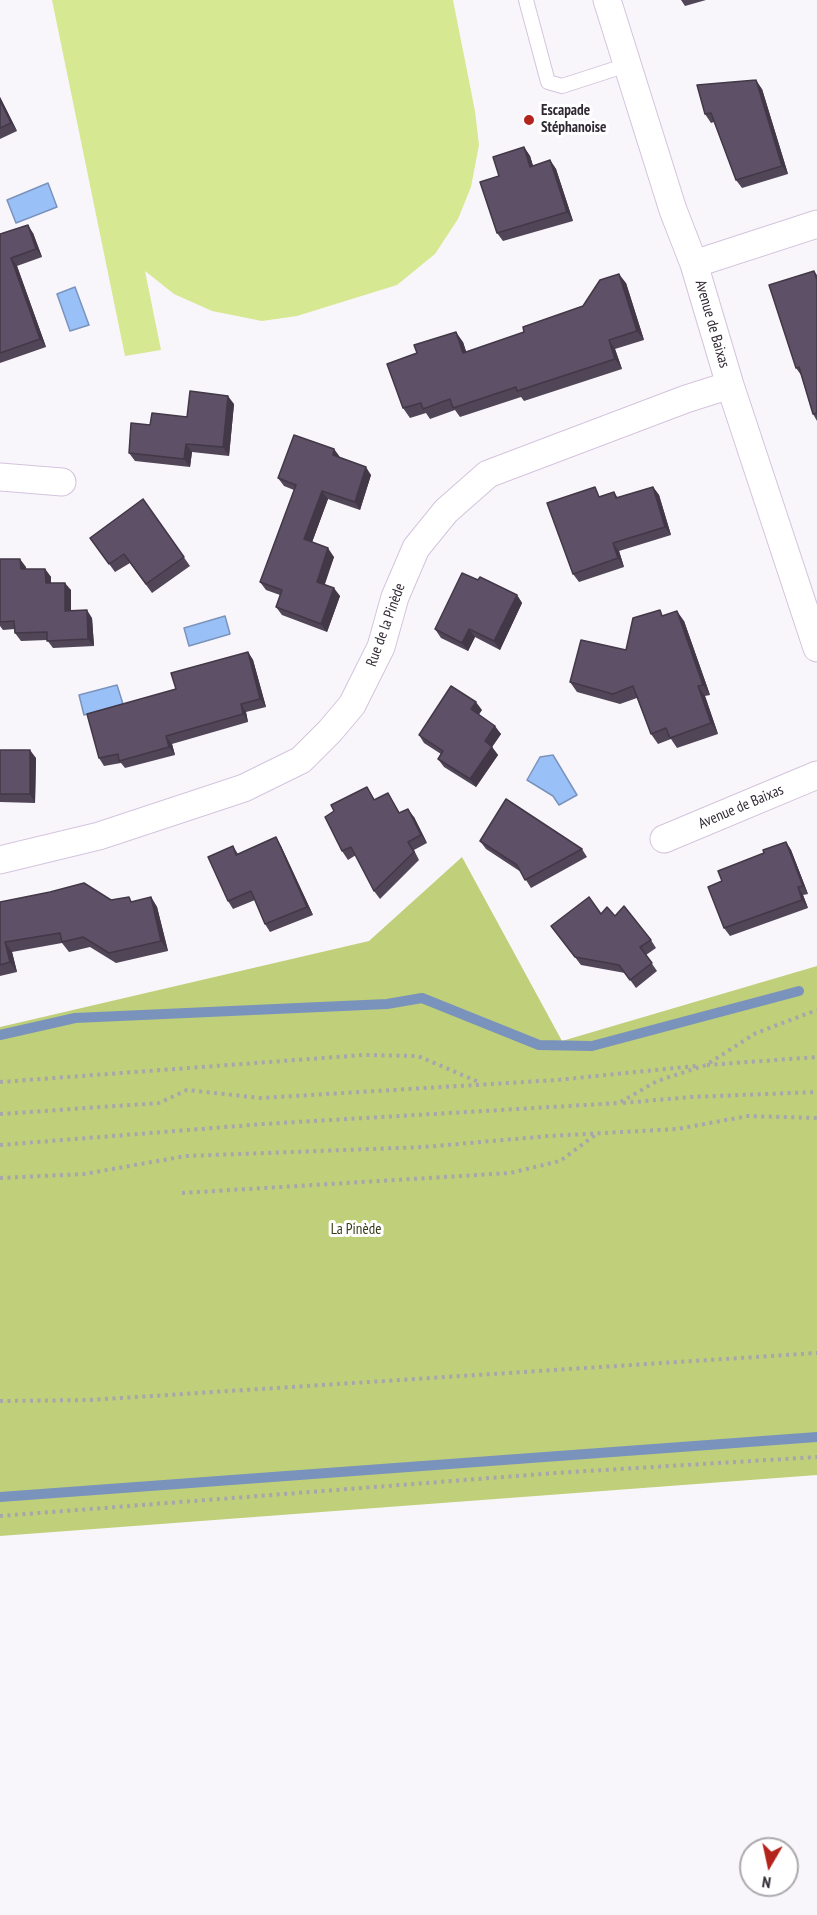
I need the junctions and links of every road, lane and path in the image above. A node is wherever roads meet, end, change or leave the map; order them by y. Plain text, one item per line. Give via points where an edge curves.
1 (526, 0) edge
2 (607, 0) edge
3 (627, 64) junction
4 (817, 224) edge
5 (694, 264) junction
6 (730, 385) junction
7 (0, 477) edge
8 (62, 482) dead end
9 (817, 648) edge
10 (817, 775) edge
11 (664, 839) dead end
12 (0, 860) edge
13 (817, 1010) edge
14 (817, 1057) edge
15 (706, 1065) junction
16 (0, 1082) edge
17 (482, 1083) junction
18 (817, 1092) edge
19 (619, 1103) junction
20 (0, 1114) edge
21 (817, 1118) edge
22 (599, 1133) junction
23 (0, 1145) edge
24 (0, 1178) edge
25 (182, 1193) dead end
26 (817, 1353) edge
27 (0, 1401) edge
28 (817, 1457) edge
29 (0, 1516) edge

1 - 3 lane via 548,82 562,86
2 - 3 street, Avenue de Baixas
3 - 5 street, Avenue de Baixas
4 - 5 street
5 - 6 street, Avenue de Baixas
6 - 9 street, Avenue de Baixas
6 - 12 street, Rue de la Pinède via 488,474 446,511 416,548 395,597 381,647 352,705 301,760 244,788 99,836
7 - 8 street
10 - 11 street, Avenue de Baixas
13 - 15 path via 756,1033
14 - 15 path
15 - 17 path via 557,1080
15 - 19 path via 657,1081
16 - 17 path via 363,1055 418,1056
17 - 20 path via 261,1098 187,1090 159,1103
18 - 19 path
19 - 23 path via 263,1124
21 - 22 path via 748,1116 677,1129
22 - 24 path via 424,1147 186,1156 84,1174
22 - 25 path via 560,1161 510,1173
26 - 27 path via 90,1400
28 - 29 path

